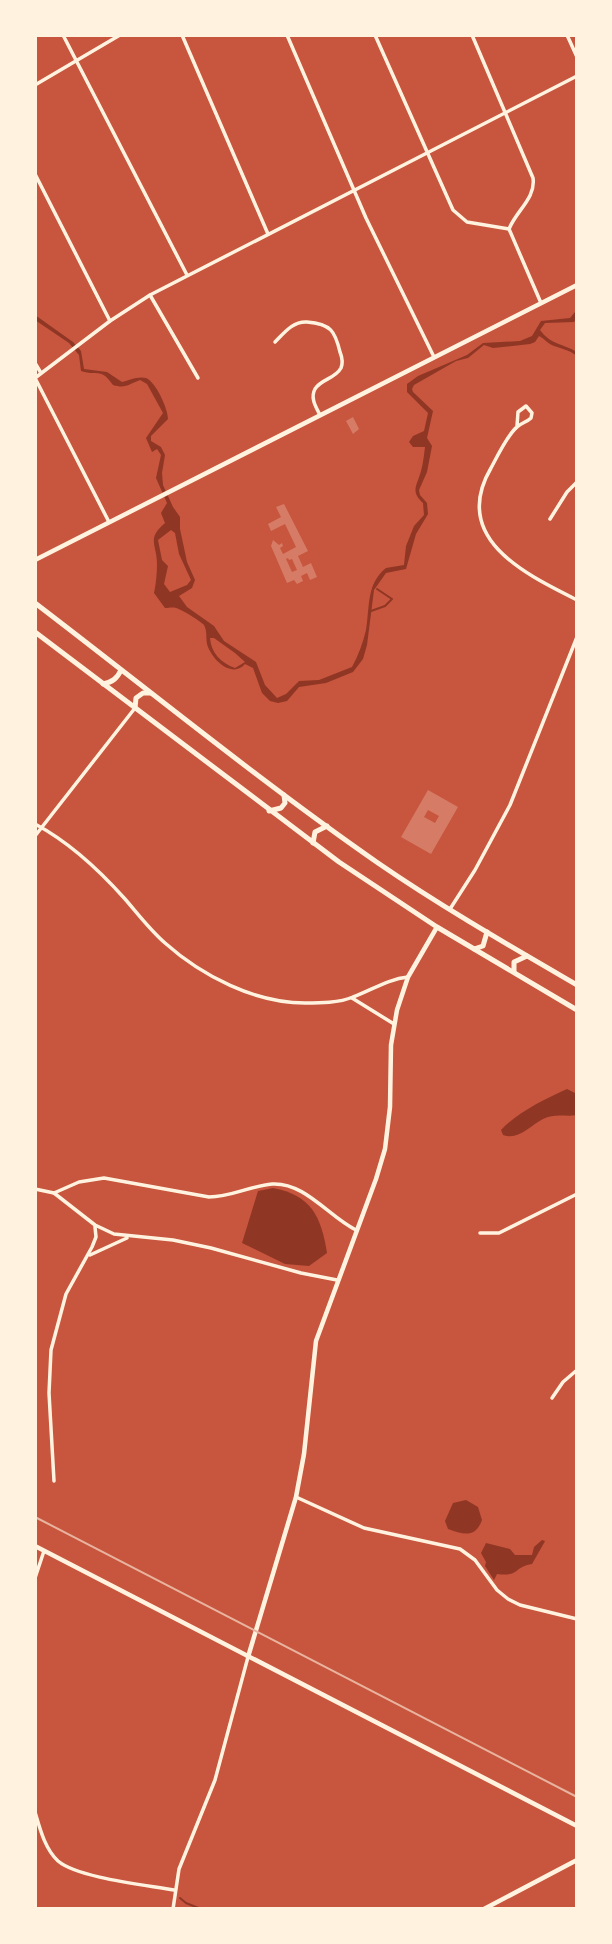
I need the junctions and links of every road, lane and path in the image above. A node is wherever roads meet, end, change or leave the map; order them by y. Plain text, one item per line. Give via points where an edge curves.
1 (63, 35) edge
2 (120, 35) edge
3 (182, 35) edge
4 (287, 35) edge
5 (375, 35) edge
6 (472, 35) edge
7 (567, 35) edge
8 (577, 57) edge
9 (77, 60) junction
10 (577, 76) edge
11 (35, 85) edge
12 (506, 112) junction
13 (428, 152) junction
14 (35, 174) edge
15 (354, 190) junction
16 (509, 229) junction
17 (268, 234) junction
18 (187, 275) junction
19 (577, 285) edge
20 (150, 295) junction
21 (541, 303) junction
22 (110, 321) junction
23 (275, 342) dead end
24 (434, 357) junction
25 (35, 363) edge
26 (41, 374) junction
27 (35, 378) edge
28 (198, 378) dead end
29 (320, 415) junction
30 (517, 426) junction
31 (577, 482) edge
32 (550, 519) dead end
33 (110, 522) junction
34 (35, 560) edge
35 (577, 600) edge
36 (35, 603) edge
37 (35, 632) edge
38 (577, 637) edge
39 (121, 670) junction
40 (103, 684) junction
41 (150, 692) junction
42 (135, 708) junction
43 (284, 795) junction
44 (269, 811) junction
45 (35, 824) edge
46 (327, 826) junction
47 (41, 827) junction
48 (35, 836) edge
49 (313, 844) junction
50 (450, 909) junction
51 (437, 927) junction
52 (487, 932) junction
53 (474, 949) junction
54 (527, 956) junction
55 (514, 972) junction
56 (408, 976) junction
57 (577, 985) edge
58 (352, 998) junction
59 (577, 1010) edge
60 (394, 1024) junction
61 (35, 1189) edge
62 (54, 1193) junction
63 (577, 1194) edge
64 (95, 1226) junction
65 (356, 1230) junction
66 (480, 1233) dead end
67 (131, 1237) junction
68 (88, 1256) junction
69 (337, 1280) junction
70 (577, 1370) edge
71 (552, 1398) dead end
72 (54, 1481) dead end
73 (296, 1497) junction
74 (35, 1546) edge
75 (44, 1551) junction
76 (35, 1578) edge
77 (577, 1619) edge
78 (248, 1657) junction
79 (35, 1812) edge
80 (577, 1826) edge
81 (577, 1860) edge
82 (174, 1890) junction
83 (173, 1909) edge
84 (484, 1909) edge

1 - 9 street
2 - 9 street
3 - 17 street
4 - 15 street
5 - 13 street
6 - 12 street
7 - 8 street
9 - 11 street
9 - 18 street
10 - 12 street
12 - 13 street
12 - 16 street via 534,184
13 - 15 street
13 - 16 street via 458,217
14 - 22 street
15 - 17 street
15 - 24 street
16 - 21 street
17 - 18 street
18 - 20 street
19 - 21 street
20 - 22 street
20 - 28 street
21 - 24 street
22 - 26 street
23 - 29 street via 303,322 335,333 342,363 338,372 315,390 313,399
24 - 29 street
25 - 26 street
26 - 27 street
27 - 33 street
29 - 33 street
30 - 30 street via 532,416 526,406 518,412
30 - 35 street via 482,484 481,520 488,537 511,562
31 - 32 street
33 - 34 street
36 - 39 main road
37 - 40 main road
38 - 50 street via 510,805
39 - 40 main road via 112,682
39 - 41 main road
40 - 42 main road
41 - 42 main road via 136,698
41 - 43 main road
42 - 44 main road
42 - 47 street
43 - 44 main road via 281,808
43 - 46 main road
44 - 49 main road
45 - 47 street
46 - 49 main road via 315,832
46 - 50 main road
47 - 48 street
47 - 58 street via 100,874 164,942 218,979 243,991 295,1003
49 - 51 main road
50 - 52 main road
51 - 53 main road
51 - 56 street
52 - 53 main road via 483,946
52 - 54 main road
53 - 55 main road
54 - 55 main road via 514,962
54 - 57 main road
55 - 59 main road
56 - 58 street
56 - 60 street
58 - 60 street
60 - 65 street via 387,1136
61 - 62 street
62 - 64 street
62 - 65 street via 104,1178 216,1197 280,1184 303,1193
63 - 66 street via 499,1233
64 - 67 street
64 - 68 street
65 - 69 street
67 - 68 street
67 - 69 street via 198,1245
68 - 72 street via 66,1294 50,1356
69 - 73 street via 313,1356
70 - 71 street
73 - 77 street via 364,1528 460,1549 478,1562 506,1598
73 - 78 street
74 - 75 street
75 - 76 street
75 - 78 street
78 - 80 street
78 - 82 street via 215,1780
79 - 82 street via 46,1844 65,1865
81 - 84 street
82 - 83 street

